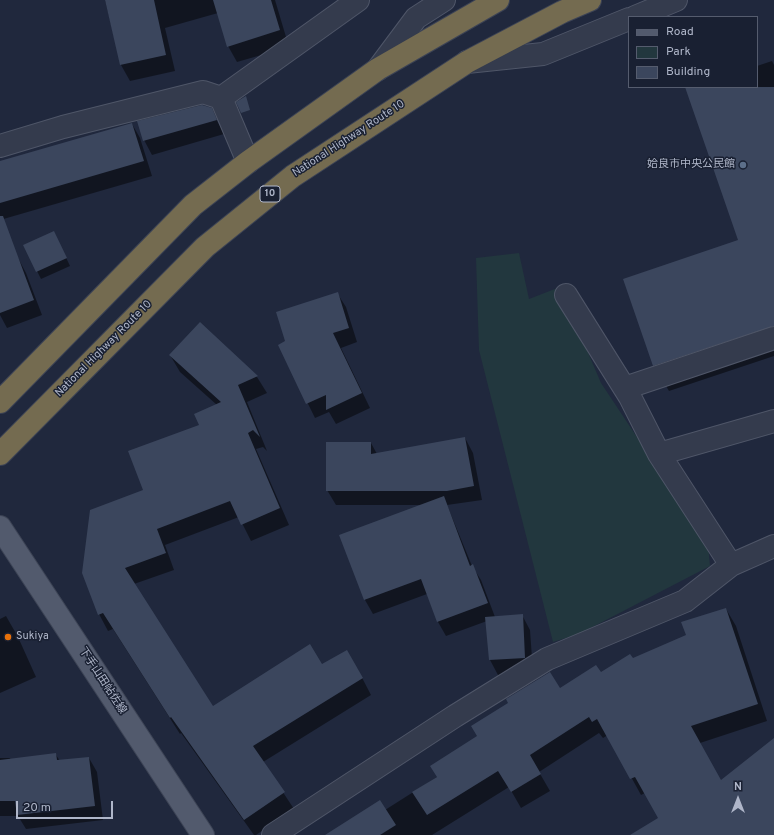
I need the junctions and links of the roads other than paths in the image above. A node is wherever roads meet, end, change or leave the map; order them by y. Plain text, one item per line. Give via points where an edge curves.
1 (358, 0) edge
2 (444, 0) edge
3 (498, 0) edge
4 (590, 0) edge
5 (676, 0) edge
6 (637, 16) edge
7 (628, 19) edge
8 (467, 62) junction
9 (378, 69) junction
10 (221, 98) junction
11 (0, 146) edge
12 (248, 162) junction
13 (566, 295) dead end
14 (774, 338) edge
15 (625, 388) junction
16 (0, 402) edge
17 (774, 421) edge
18 (0, 454) edge
19 (659, 454) junction
20 (0, 527) edge
21 (774, 546) edge
22 (731, 565) junction
23 (203, 835) edge
24 (273, 835) edge

1 - 10 street
2 - 9 street via 416,18
3 - 9 highway
4 - 8 highway, National Highway Route 10 / 10
5 - 6 street
7 - 8 street via 543,54
8 - 18 highway, National Highway Route 10 / 10 via 293,176 205,247
9 - 12 highway
10 - 11 street via 203,92 63,127
10 - 12 street
12 - 16 highway via 193,205
13 - 15 street
14 - 15 street
15 - 19 street
17 - 19 street
19 - 22 street
20 - 23 main road, 下手山田帖佐線
21 - 22 street
22 - 24 street via 685,601 547,659

